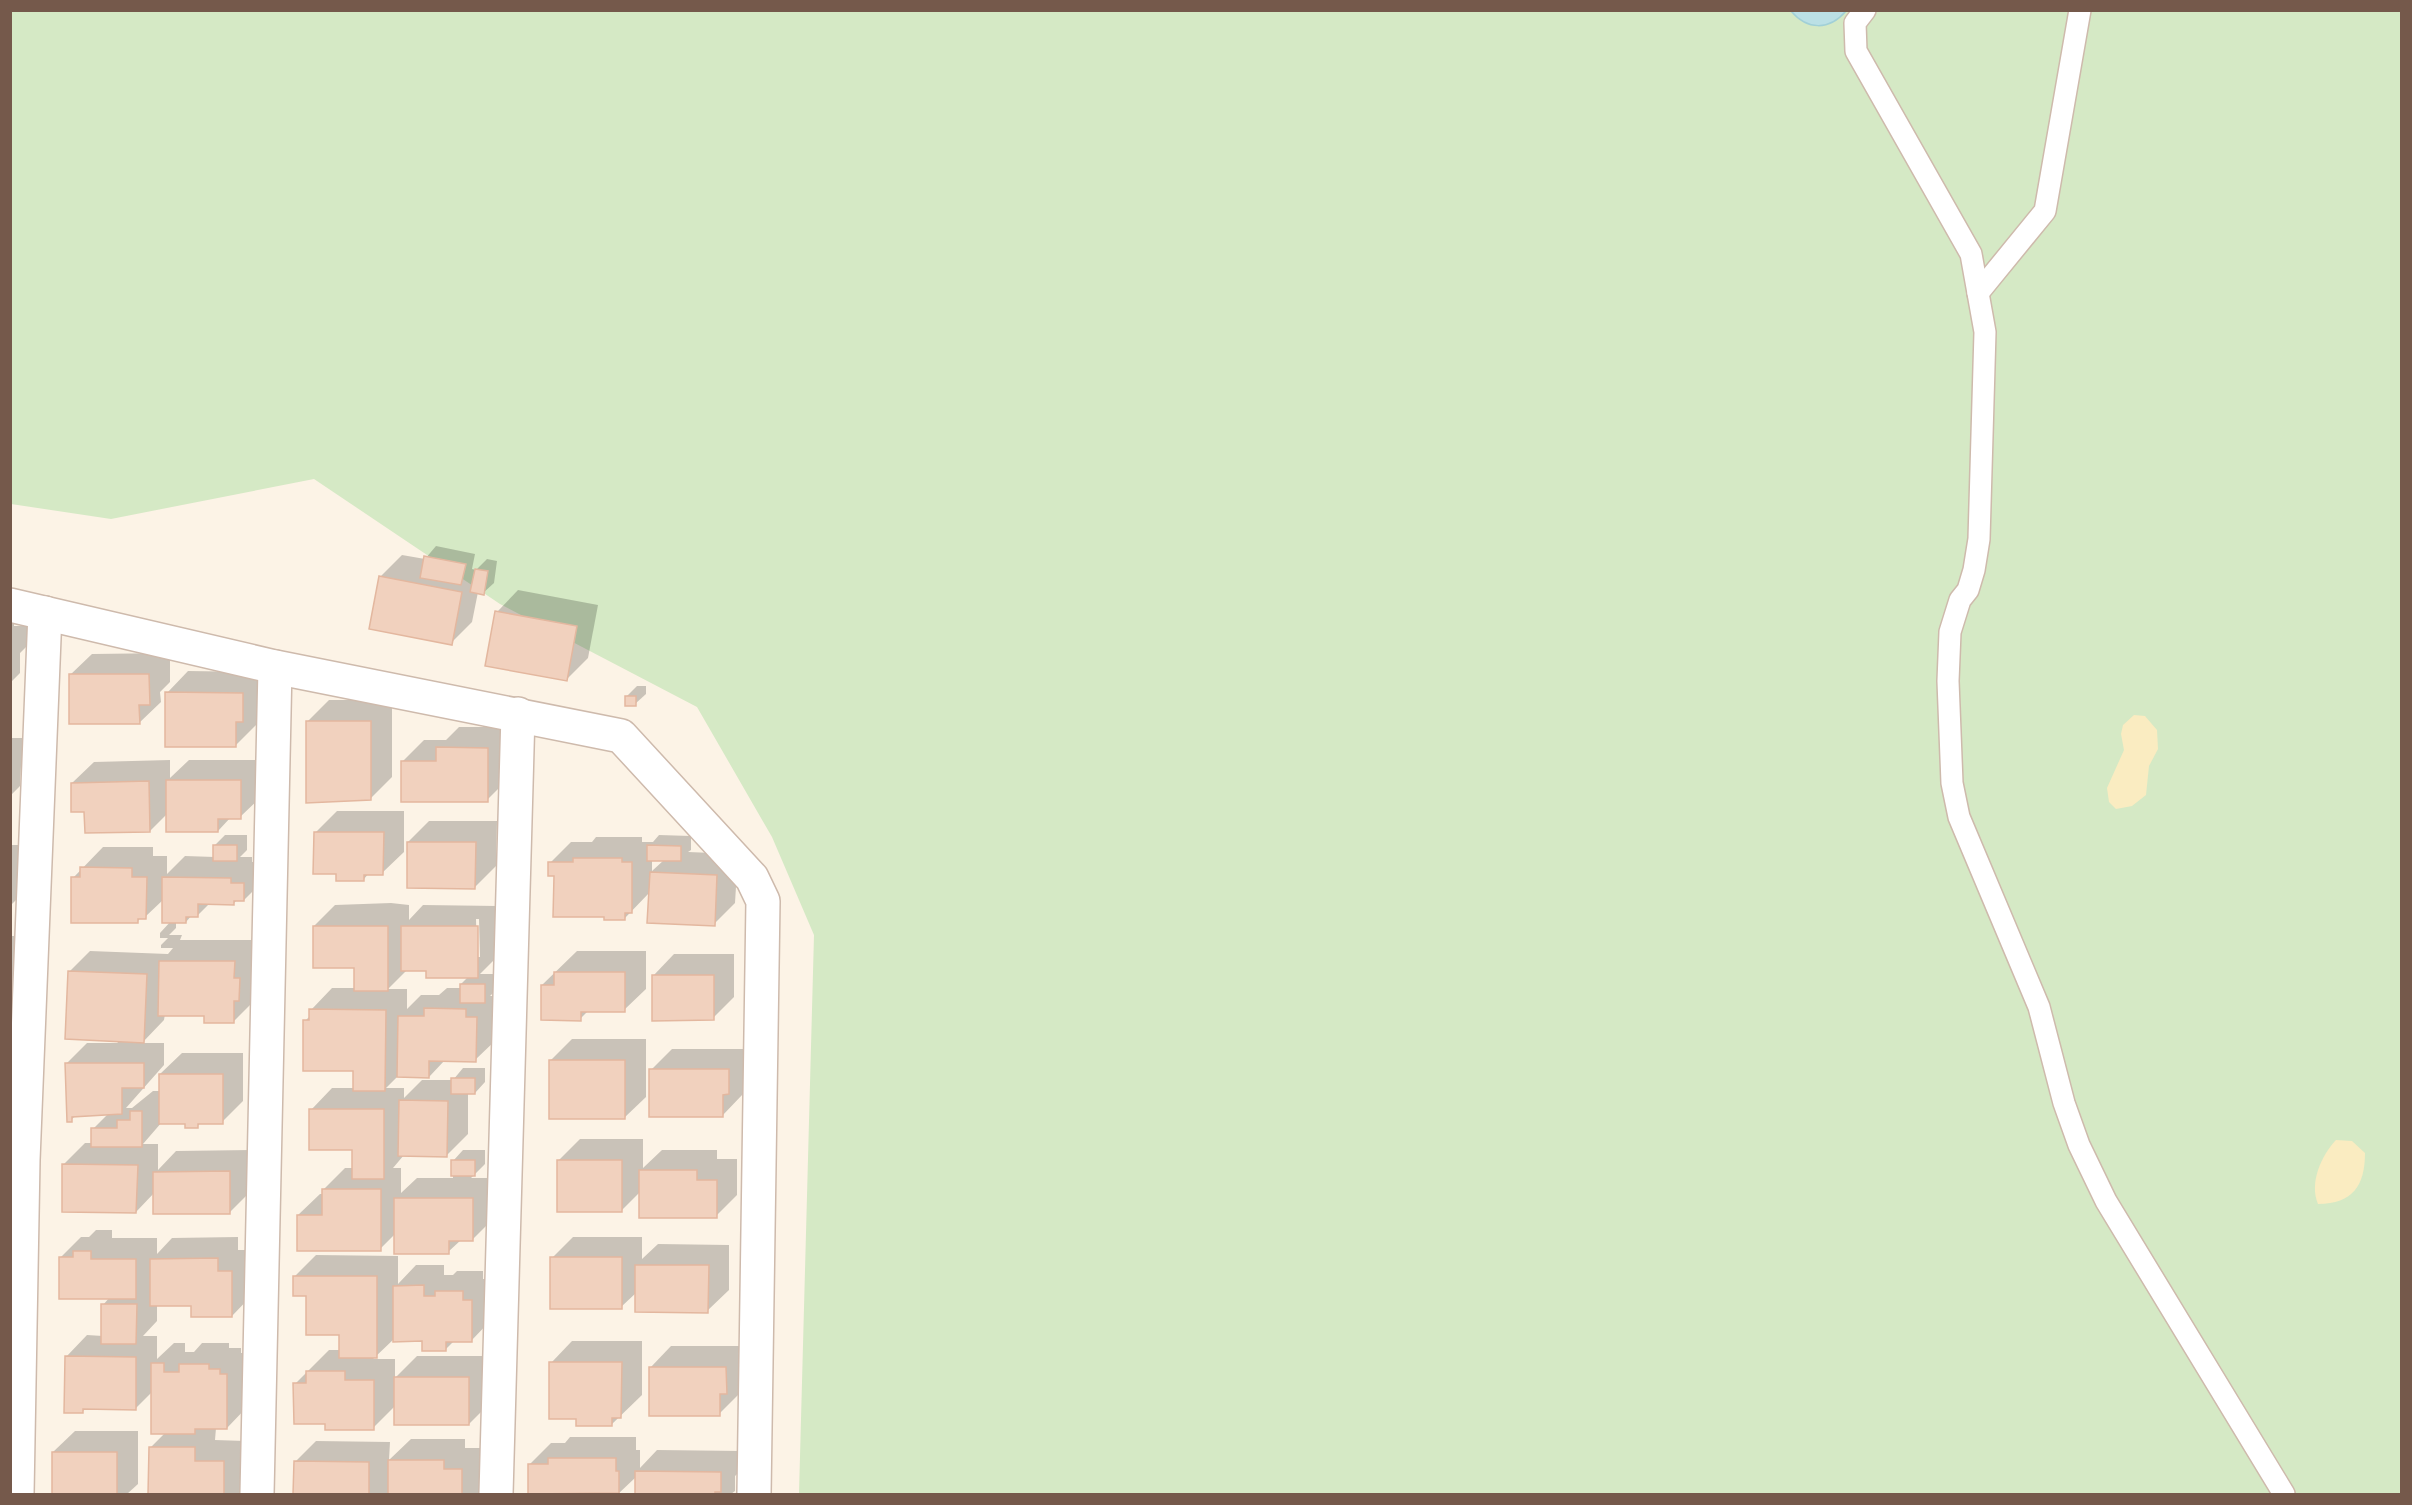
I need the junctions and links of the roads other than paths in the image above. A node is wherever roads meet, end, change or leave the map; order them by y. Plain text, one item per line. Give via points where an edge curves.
1 (1865, 10) edge
2 (2080, 10) edge
3 (1978, 293) junction
4 (10, 605) edge
5 (45, 613) junction
6 (275, 667) junction
7 (519, 714) junction
8 (17, 1494) edge
9 (256, 1494) edge
10 (496, 1494) edge
11 (754, 1494) edge
12 (2284, 1494) edge

1 - 3 lane via 1855,23 1856,51 1971,254
2 - 3 lane via 2045,211
3 - 12 lane via 1985,332 1978,539 1968,590 1960,600 1950,632 1948,681 1952,783 1959,817 2039,1007 2079,1145 2106,1201
4 - 5 street
5 - 6 street
5 - 8 street via 23,1160
6 - 7 street
6 - 9 street
7 - 10 street
7 - 11 street via 621,736 752,878 763,901

